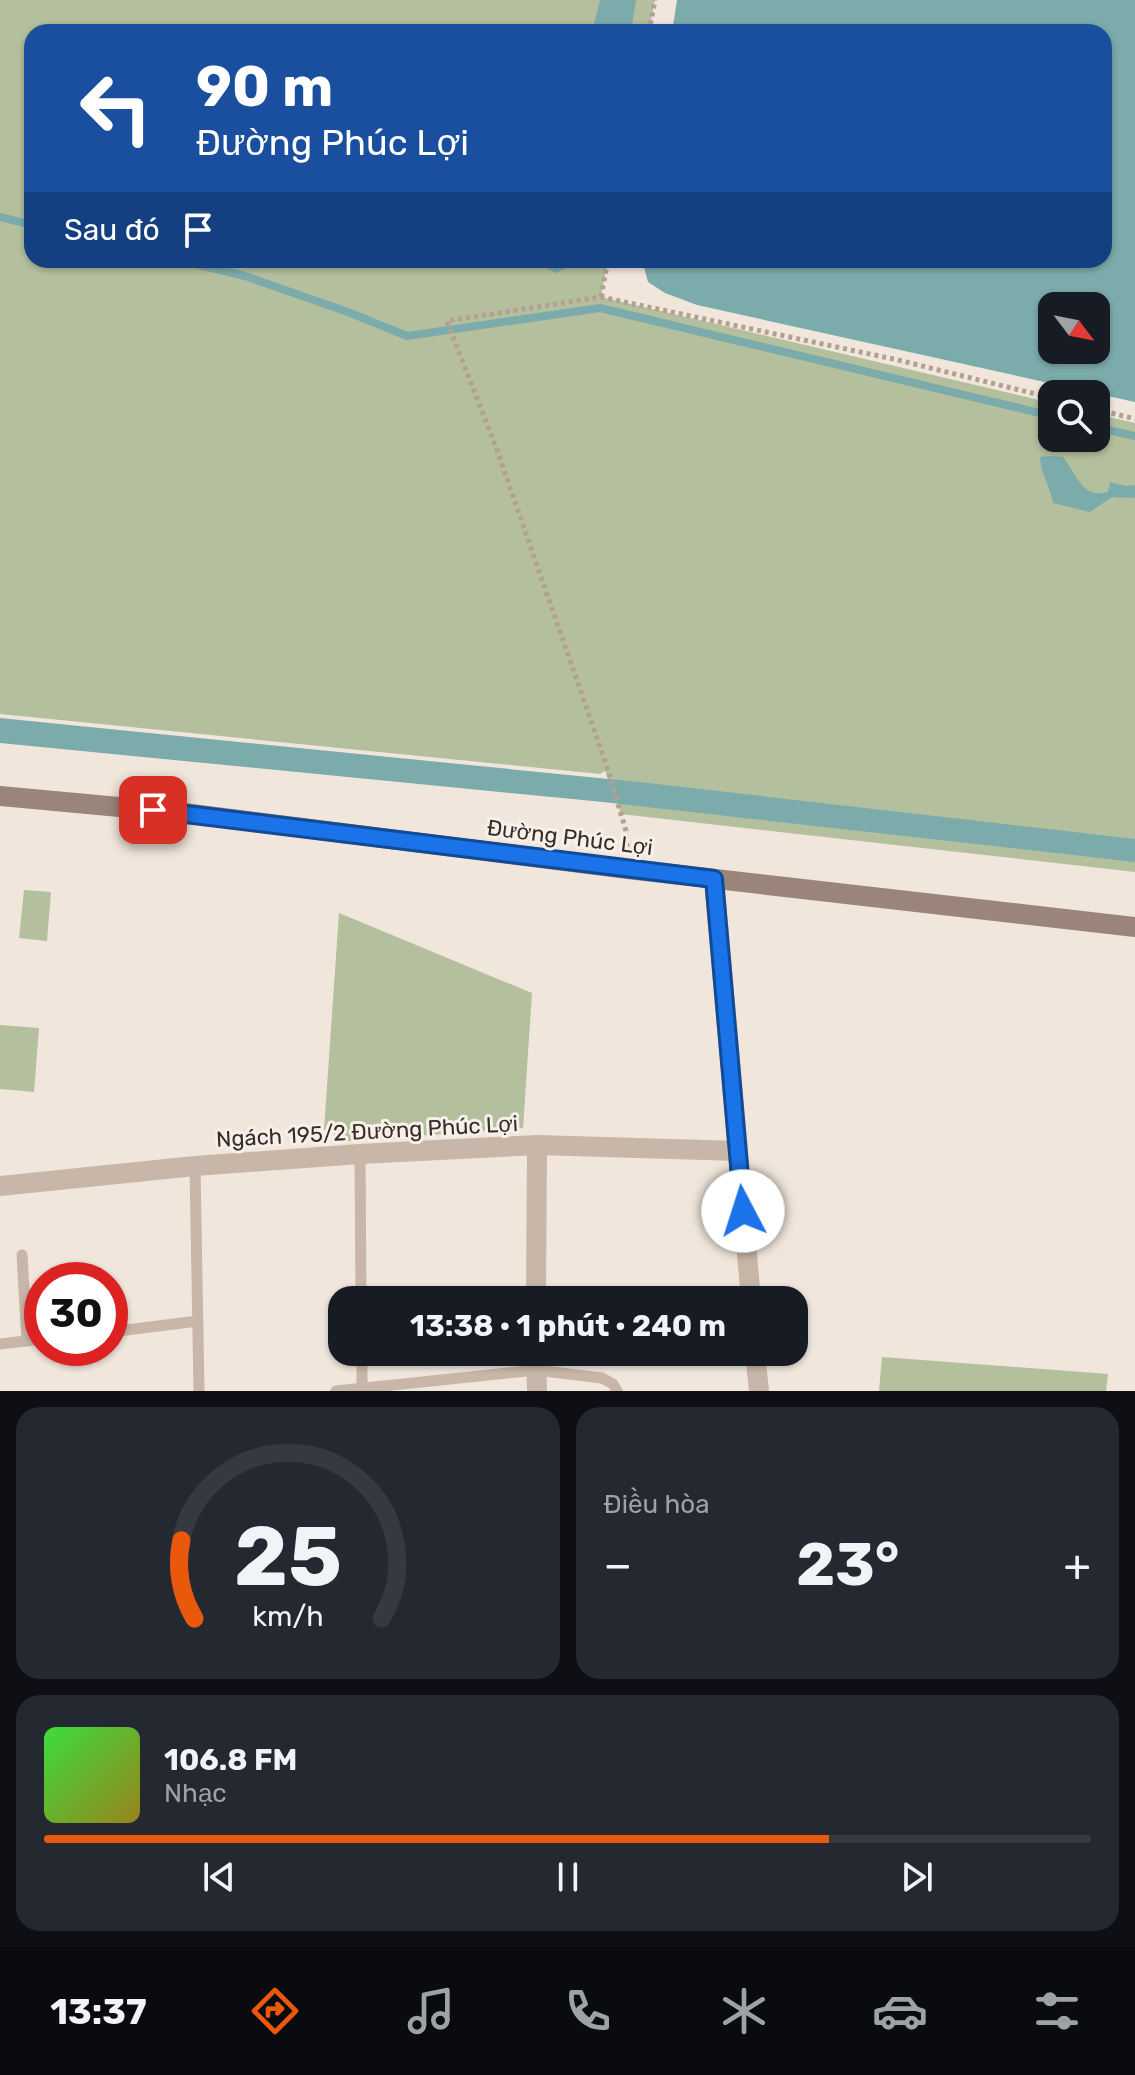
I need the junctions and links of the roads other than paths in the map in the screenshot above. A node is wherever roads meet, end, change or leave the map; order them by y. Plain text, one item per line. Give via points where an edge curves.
1 (0, 796) edge
2 (714, 879) junction
3 (1135, 927) edge
4 (537, 1145) junction
5 (738, 1151) junction
6 (360, 1154) junction
7 (195, 1166) junction
8 (0, 1186) edge
9 (22, 1255) dead end
10 (361, 1286) edge
11 (536, 1286) edge
12 (750, 1286) edge
13 (24, 1289) edge
14 (198, 1321) junction
15 (128, 1330) edge
16 (24, 1341) edge
17 (0, 1344) edge
18 (362, 1366) edge
19 (504, 1366) edge
20 (536, 1366) edge
21 (555, 1366) edge
22 (756, 1366) edge
23 (362, 1388) junction
24 (199, 1391) edge
25 (336, 1391) edge
26 (537, 1391) edge
27 (617, 1391) edge
28 (759, 1391) edge

1 - 2 street, Đường Phúc Lợi via 184,813
2 - 3 street, Đường Phúc Lợi
2 - 5 street
4 - 5 street, Ngách 195/2 Đường Phúc Lợi
4 - 6 street, Ngách 195/2 Đường Phúc Lợi
4 - 11 street
5 - 12 street
6 - 7 street, Ngách 195/2 Đường Phúc Lợi
6 - 10 lane
7 - 8 street, Ngách 195/2 Đường Phúc Lợi
7 - 14 lane
9 - 13 lane
14 - 15 lane
14 - 24 lane
16 - 17 lane
18 - 23 lane
19 - 23 lane
20 - 26 street
21 - 27 lane via 602,1378
22 - 28 street
23 - 25 lane

